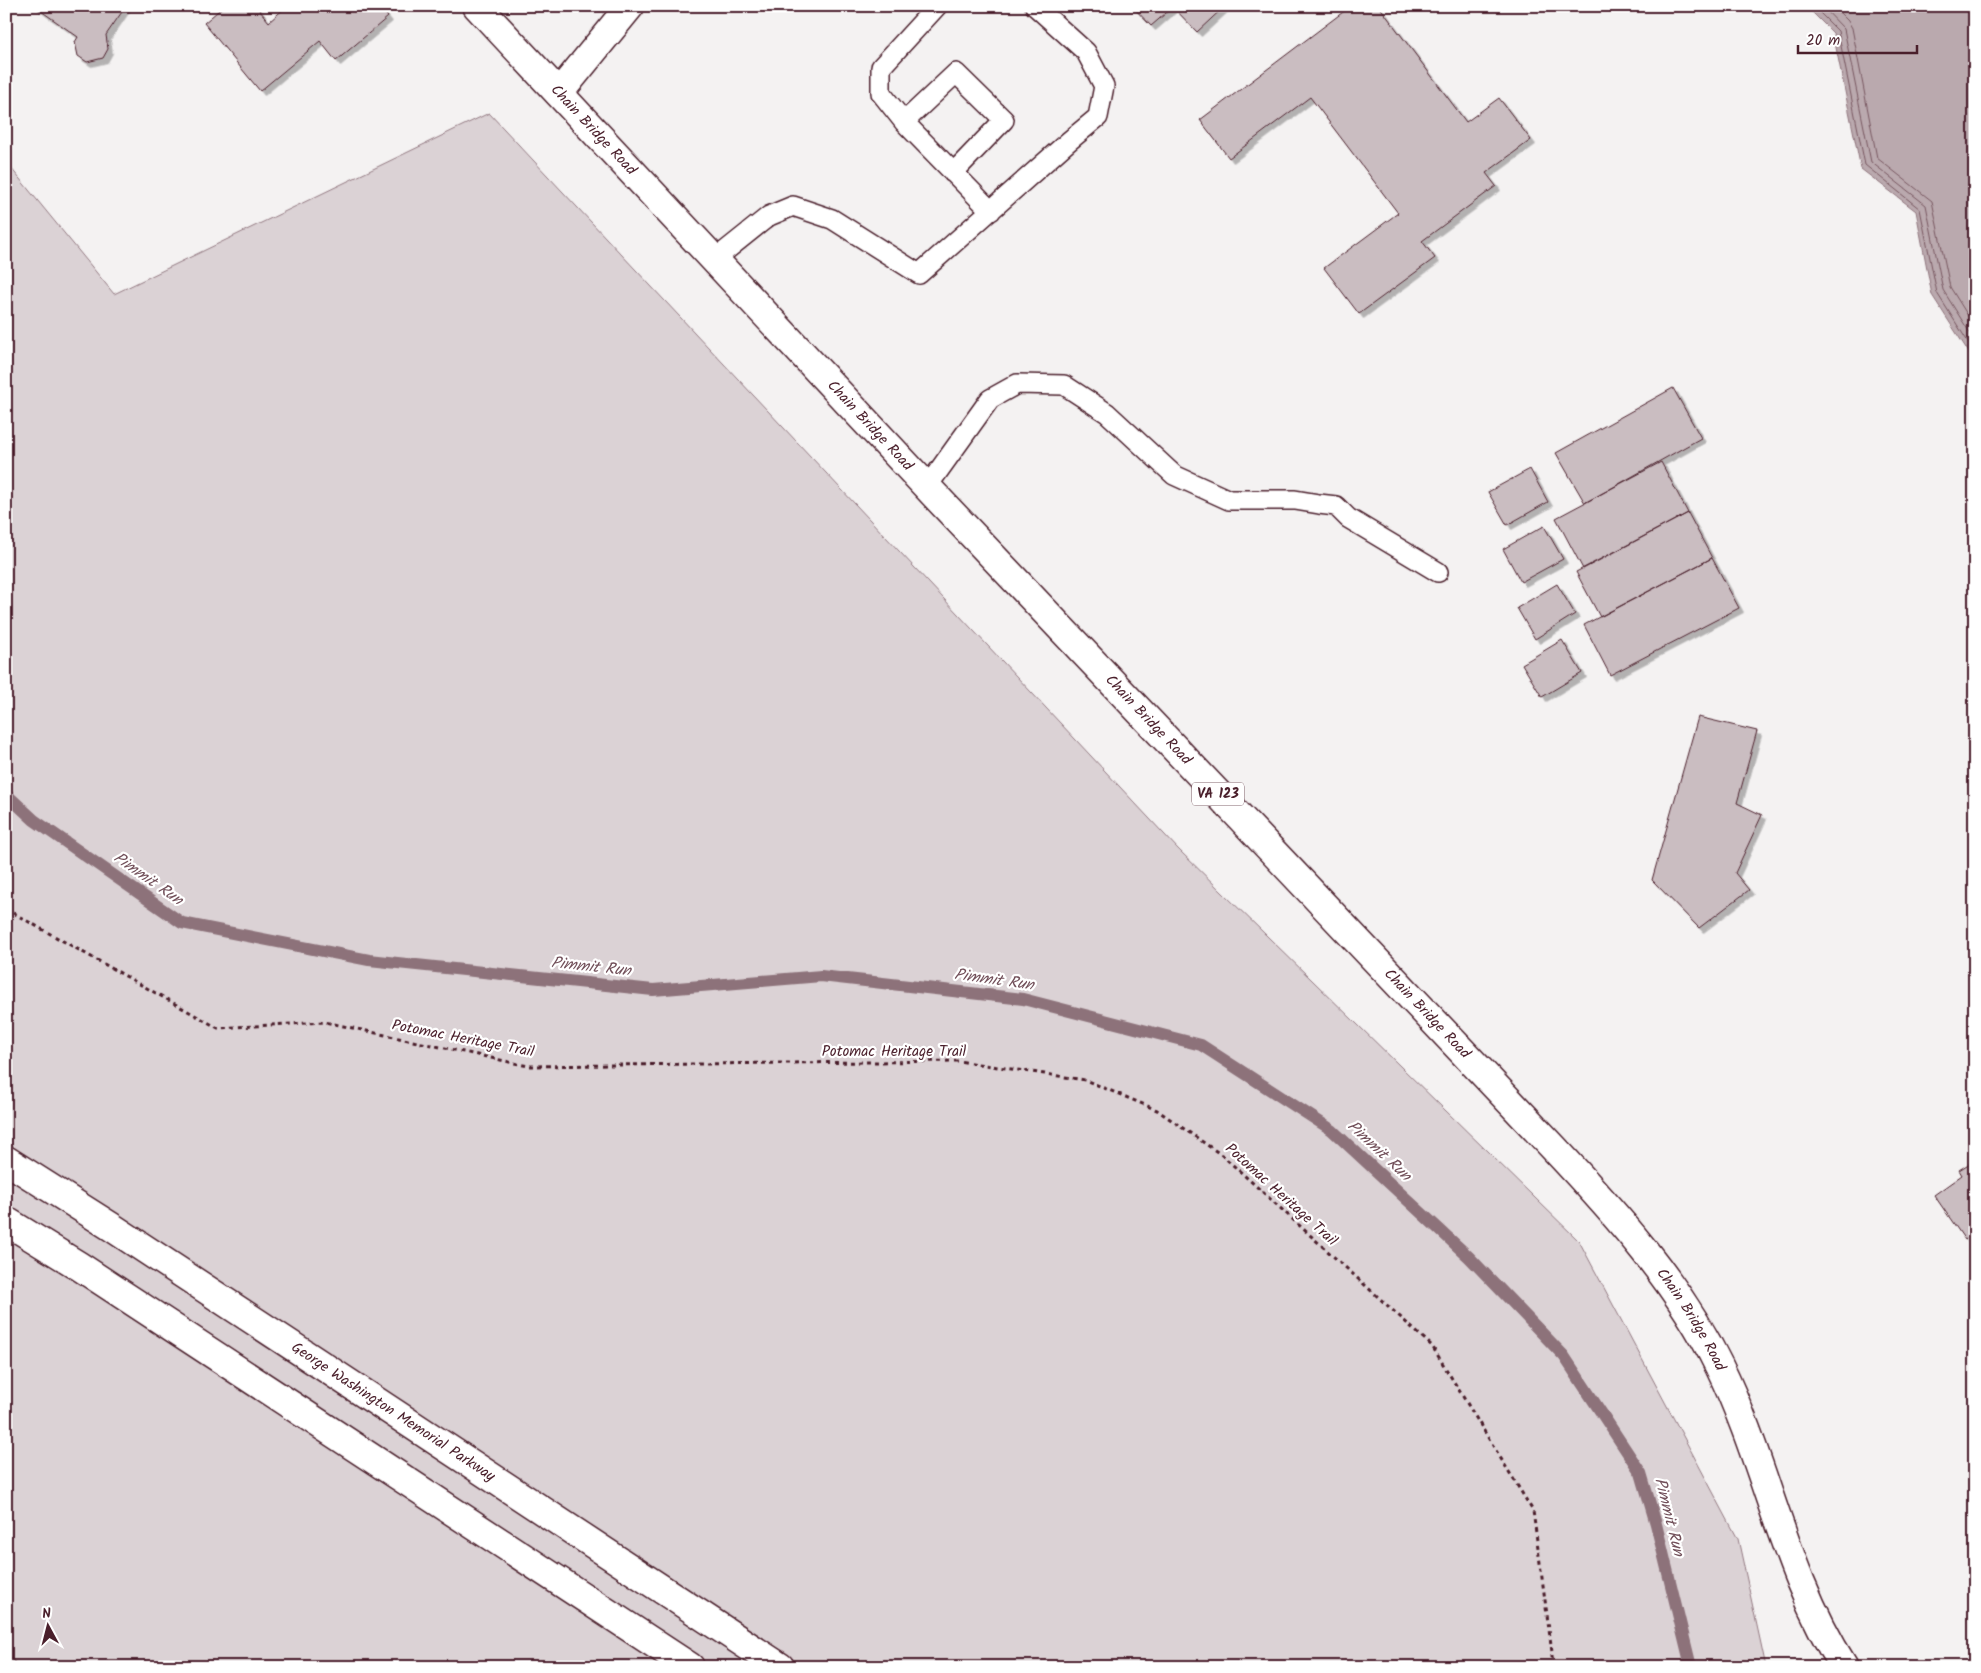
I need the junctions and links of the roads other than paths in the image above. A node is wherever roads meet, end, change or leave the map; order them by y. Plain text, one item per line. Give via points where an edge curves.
1 (477, 6) edge
2 (630, 6) edge
3 (937, 6) edge
4 (1035, 6) edge
5 (559, 93) junction
6 (904, 122) junction
7 (953, 173) junction
8 (991, 211) junction
9 (714, 260) junction
10 (927, 487) junction
11 (1438, 572) dead end
12 (6, 1160) edge
13 (6, 1221) edge
14 (690, 1667) edge
15 (780, 1667) edge
16 (1844, 1667) edge

1 - 5 main road, Chain Bridge Road / VA 123
2 - 5 main road
3 - 6 lane via 881,67 881,93
4 - 8 lane via 1086,52 1104,86 1098,117
5 - 9 main road, Chain Bridge Road / VA 123
6 - 7 lane
6 - 7 lane via 956,73 1004,120
7 - 8 lane
8 - 9 lane via 919,274 832,219 793,206 769,216
9 - 10 main road, Chain Bridge Road / VA 123
10 - 11 lane via 990,399 1017,384 1064,384 1107,413 1174,475 1229,500 1295,500 1336,506 1348,518
10 - 16 main road, Chain Bridge Road / VA 123 via 1588,1184 1644,1250 1685,1308 1719,1366 1745,1427 1795,1572 1822,1630
12 - 15 main road, George Washington Memorial Parkway
13 - 14 main road

